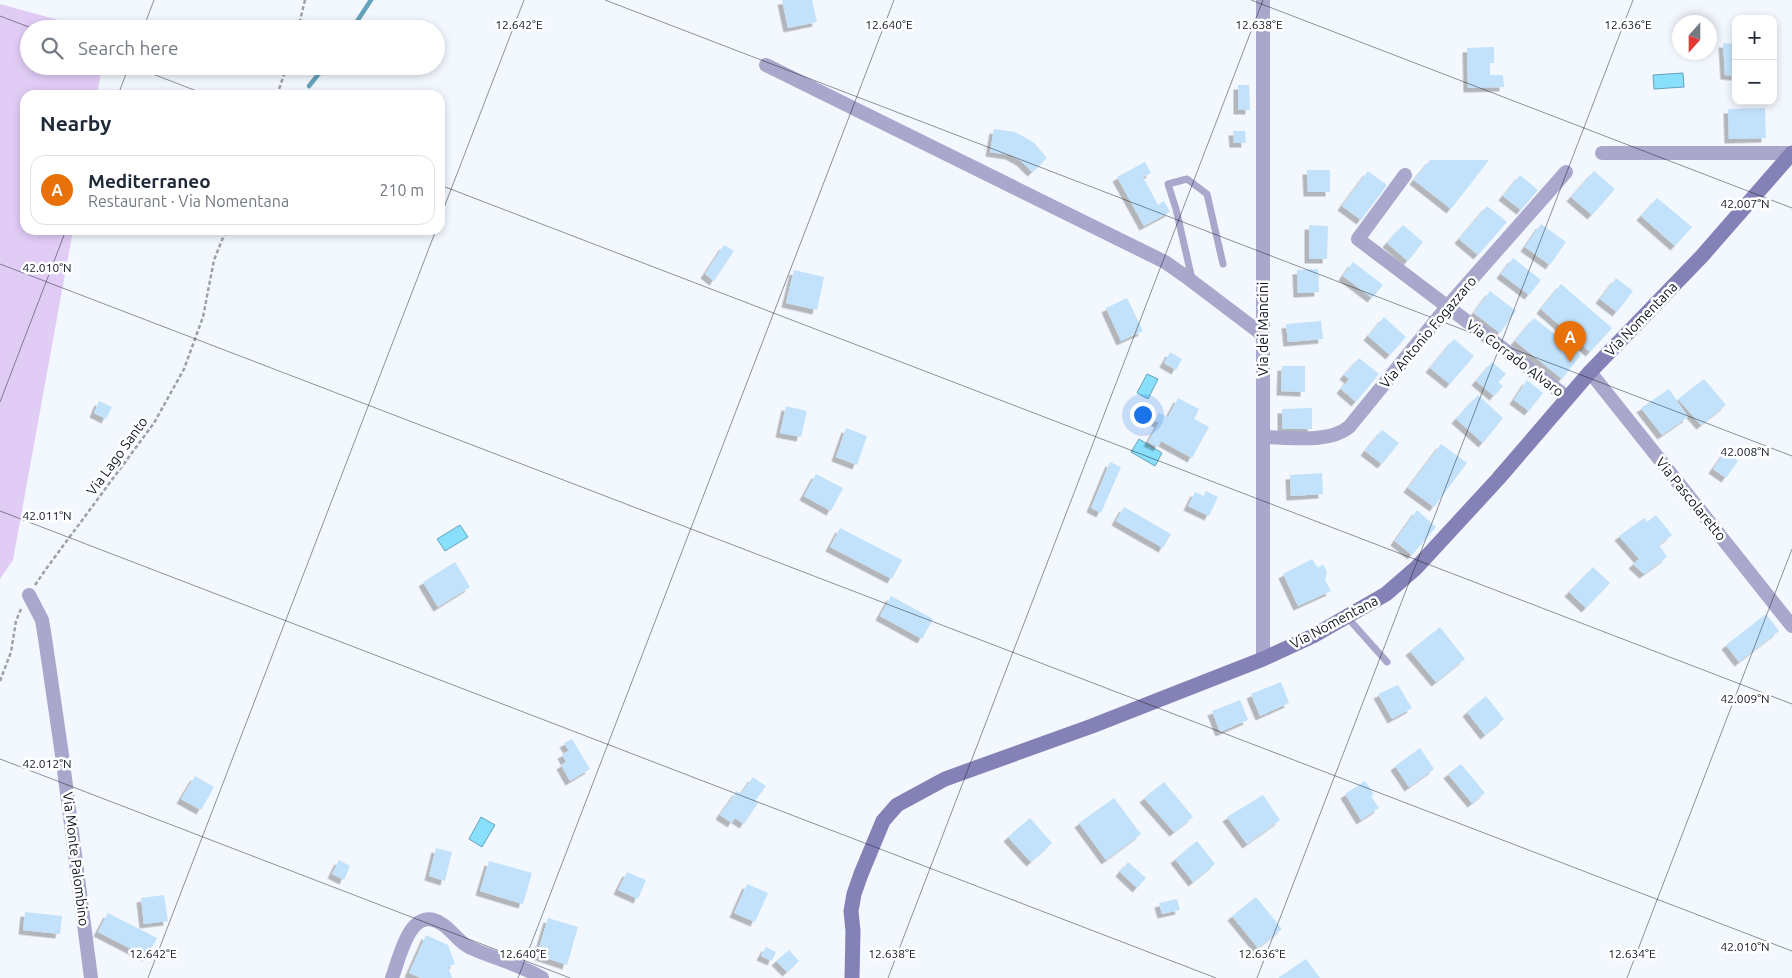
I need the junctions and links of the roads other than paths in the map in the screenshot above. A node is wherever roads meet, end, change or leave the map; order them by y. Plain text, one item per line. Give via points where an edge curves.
1 (1263, 0) edge
2 (766, 65) dead end
3 (1602, 153) dead end
4 (1792, 153) edge
5 (1566, 172) dead end
6 (1405, 175) dead end
7 (1223, 264) dead end
8 (1192, 281) junction
9 (1448, 307) junction
10 (1263, 335) junction
11 (1590, 372) junction
12 (1567, 397) junction
13 (1263, 437) junction
14 (29, 595) road end
15 (1346, 617) junction
16 (1792, 626) edge
17 (1263, 659) junction
18 (1387, 662) dead end
19 (92, 978) edge
20 (392, 978) edge
21 (542, 978) edge
22 (852, 978) edge

1 - 10 street, Via dei Mancini
2 - 8 street via 1165,262
3 - 4 street
4 - 11 main road, Via Nomentana via 1702,256
5 - 9 street, Via Antonio Fogazzaro
6 - 9 street, Via Corrado Alvaro via 1358,238
7 - 8 lane via 1206,194 1187,179 1168,184
8 - 10 street
9 - 12 street, Via Corrado Alvaro
9 - 13 street, Via Antonio Fogazzaro via 1344,431 1324,438
10 - 13 street, Via dei Mancini
11 - 12 main road, Via Nomentana
11 - 16 street, Via Pascolaretto
12 - 15 main road, Via Nomentana via 1498,479 1416,568 1386,594
13 - 17 street, Via dei Mancini
14 - 19 street, Via Monte Palombino via 42,620 45,638
15 - 17 main road, Via Nomentana
15 - 18 lane
17 - 22 main road, Via Nomentana via 945,779 897,805 884,821 854,894 851,911
20 - 21 street via 414,925 428,919 444,926 470,948

